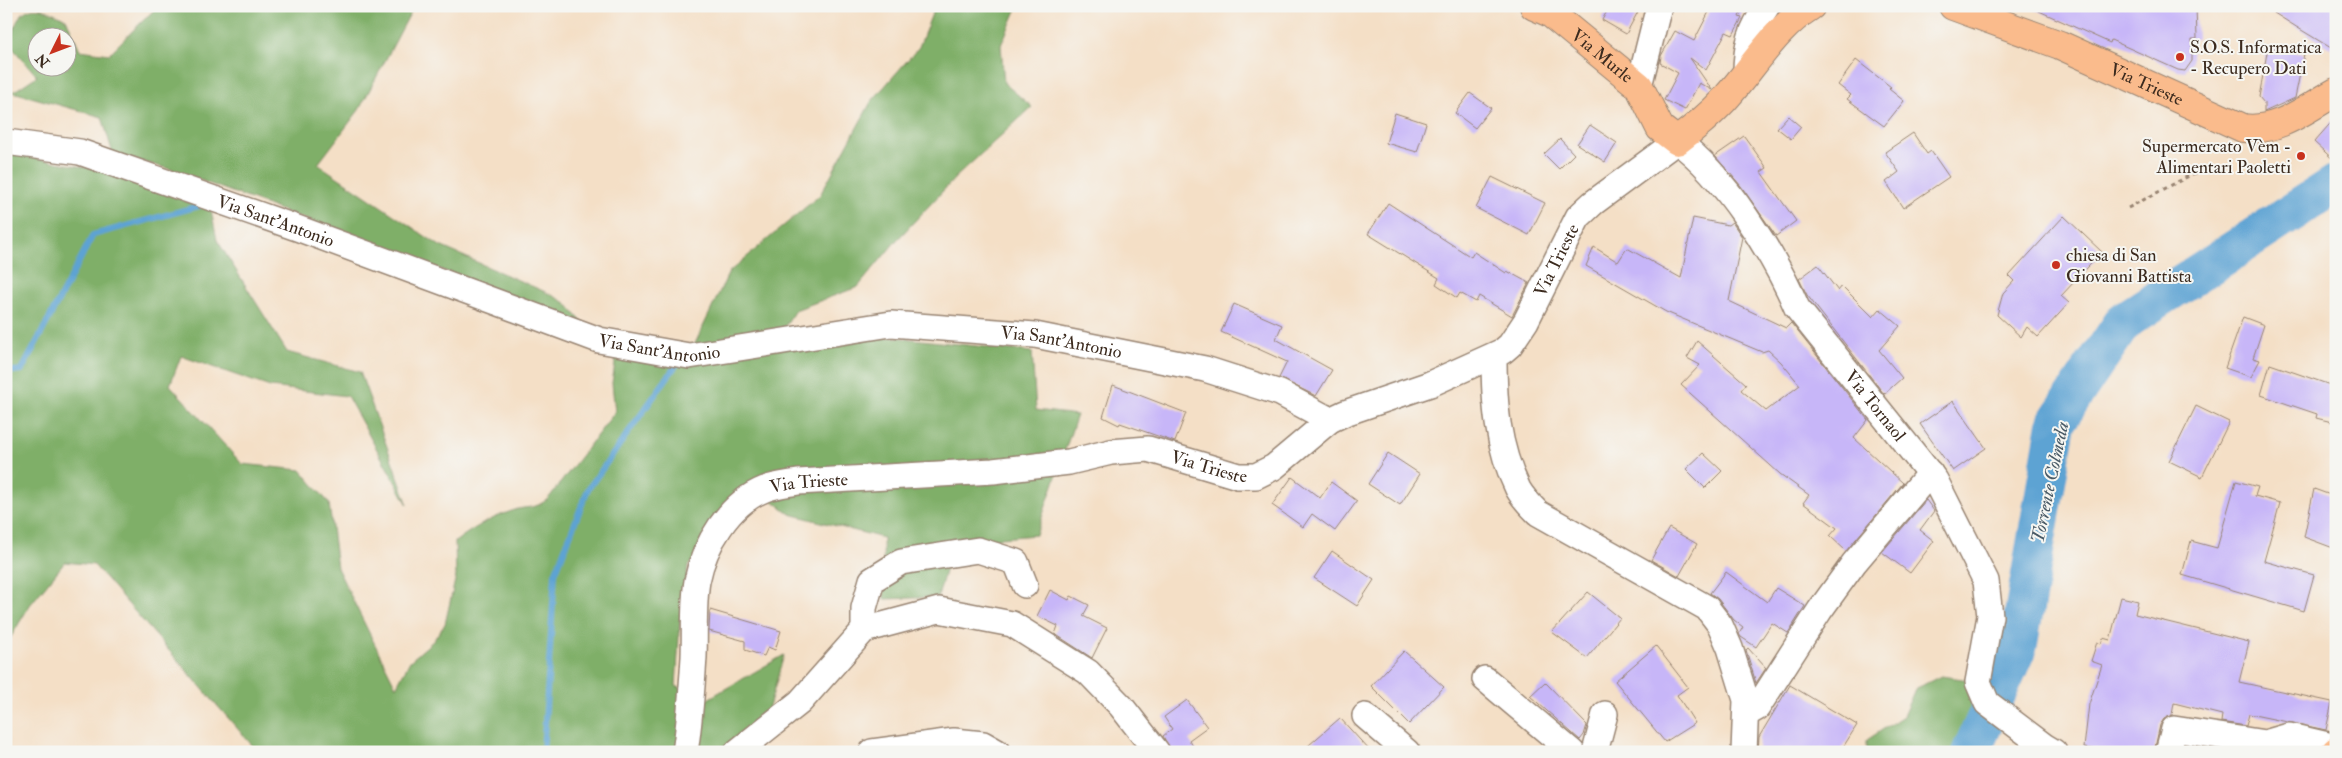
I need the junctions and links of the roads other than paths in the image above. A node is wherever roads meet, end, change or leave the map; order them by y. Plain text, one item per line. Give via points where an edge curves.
1 (1534, 6) edge
2 (1658, 6) edge
3 (1768, 6) edge
4 (1811, 6) edge
5 (1953, 6) edge
6 (1746, 73) junction
7 (1639, 86) junction
8 (2336, 92) edge
9 (1676, 141) junction
10 (6, 142) edge
11 (1494, 356) junction
12 (1330, 420) junction
13 (1932, 477) junction
14 (1025, 585) dead end
15 (864, 630) junction
16 (1485, 678) dead end
17 (1605, 714) dead end
18 (1746, 714) junction
19 (1365, 716) dead end
20 (915, 749) edge
21 (2049, 749) edge
22 (2336, 750) edge
23 (685, 752) edge
24 (737, 752) edge
25 (872, 752) edge
26 (997, 752) edge
27 (1157, 752) edge
28 (1407, 752) edge
29 (1572, 752) edge
30 (1595, 752) edge
31 (1744, 752) edge
32 (2168, 752) edge

1 - 7 main road, Via Murle via 1550,13
2 - 7 street
3 - 6 street via 1754,25 1746,50
4 - 6 main road, Via Trieste via 1787,26
5 - 8 main road, Via Trieste via 2060,45 2243,128 2255,130 2274,126
6 - 9 main road, Via Trieste via 1698,126
7 - 9 main road, Via Murle via 1660,128
9 - 11 street, Via Trieste via 1578,217 1526,321 1510,345
9 - 13 street, Via Tornaol via 1690,151 1734,201 1785,280 1798,308
10 - 12 street, Via Sant'Antonio via 80,152 599,340 689,356 891,324 1035,335 1205,369 1280,393
11 - 12 street, Via Trieste via 1430,384
11 - 18 street via 1495,408 1502,451 1519,491 1538,513 1706,608 1720,625 1730,648 1746,700
12 - 23 street, Via Trieste via 1274,467 1248,478 1148,449 1003,470 798,482 764,489 749,498 723,523 707,551 697,581 691,713
13 - 18 street via 1854,563 1757,708
13 - 21 street, Via Tornaol via 1986,581 1990,616 1978,682 1987,703
14 - 15 street via 1016,562 978,550 901,562 872,580 864,608
15 - 24 street via 800,702
15 - 27 street via 939,610 1012,624 1088,672 1121,706
16 - 29 street
17 - 30 street
18 - 31 street
19 - 28 street
20 - 25 street
20 - 26 street via 954,741 983,744
22 - 32 street via 2289,736 2264,743 2174,729

